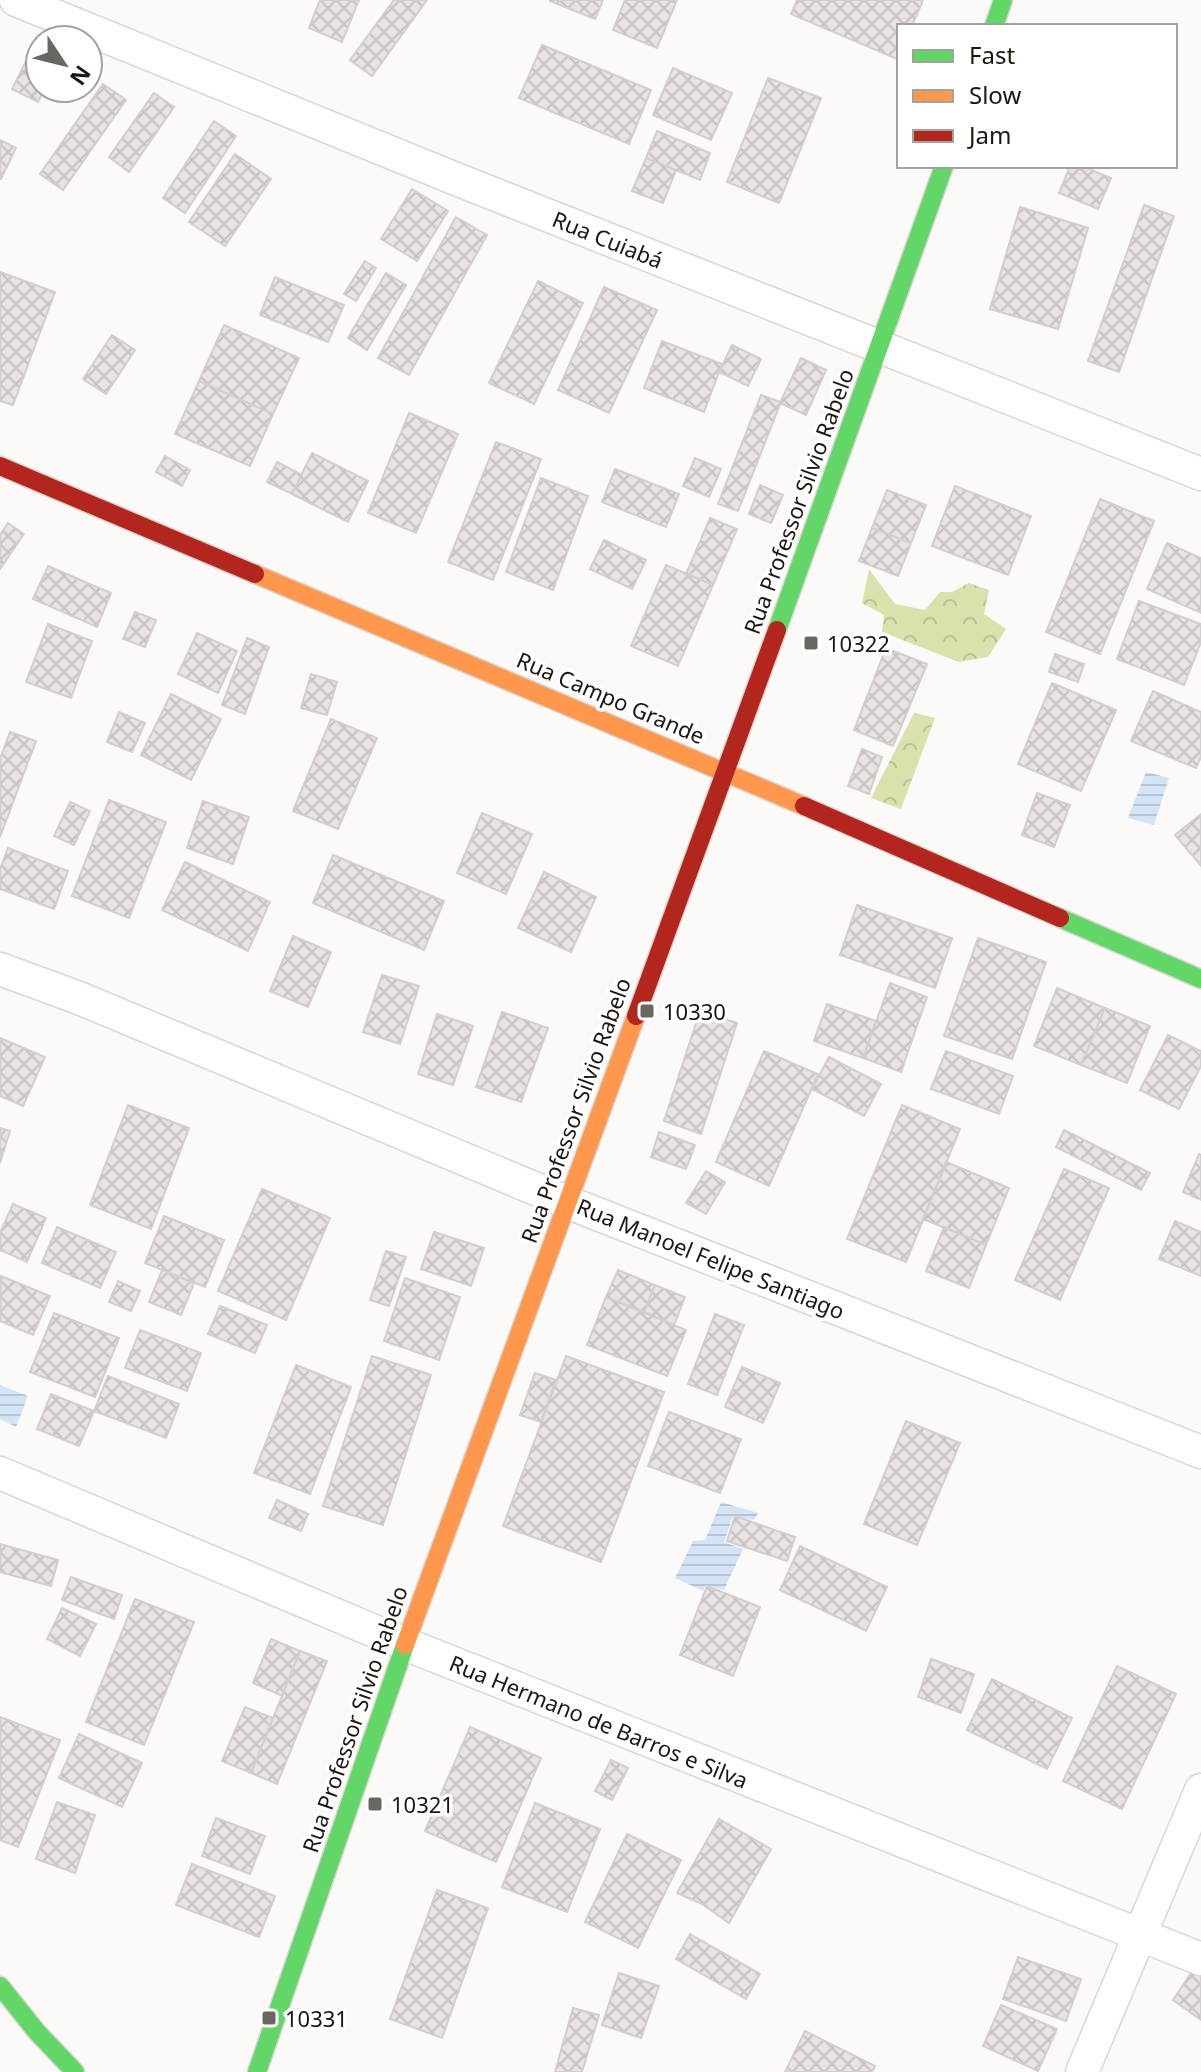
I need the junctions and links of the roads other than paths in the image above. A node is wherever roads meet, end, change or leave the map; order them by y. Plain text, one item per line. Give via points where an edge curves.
1 (16, 0) edge
2 (1003, 0) edge
3 (995, 24) edge
4 (943, 168) edge
5 (880, 346) junction
6 (0, 466) edge
7 (1201, 474) edge
8 (726, 772) junction
9 (0, 969) edge
10 (1201, 979) edge
11 (567, 1202) junction
12 (1201, 1452) edge
13 (0, 1473) edge
14 (405, 1644) junction
15 (1201, 1790) edge
16 (1140, 1935) junction
17 (1201, 1959) edge
18 (0, 1986) edge
19 (75, 2072) edge
20 (257, 2072) edge
21 (1082, 2072) edge

1 - 5 street, Rua Cuiabá
2 - 3 main road
4 - 5 main road, Rua Professor Silvio Rabelo
5 - 7 street, Rua Cuiabá
5 - 8 main road, Rua Professor Silvio Rabelo
6 - 8 main road, Rua Campo Grande
8 - 10 main road, Rua Campo Grande
8 - 11 main road, Rua Professor Silvio Rabelo
9 - 11 street, Rua Manoel Felipe Santiago
11 - 12 street, Rua Manoel Felipe Santiago
11 - 14 main road, Rua Professor Silvio Rabelo
13 - 14 street, Rua Hermano de Barros e Silva
14 - 16 street, Rua Hermano de Barros e Silva
14 - 20 main road, Rua Professor Silvio Rabelo
15 - 16 street
16 - 17 street, Rua Hermano de Barros e Silva
16 - 21 street
18 - 19 main road

